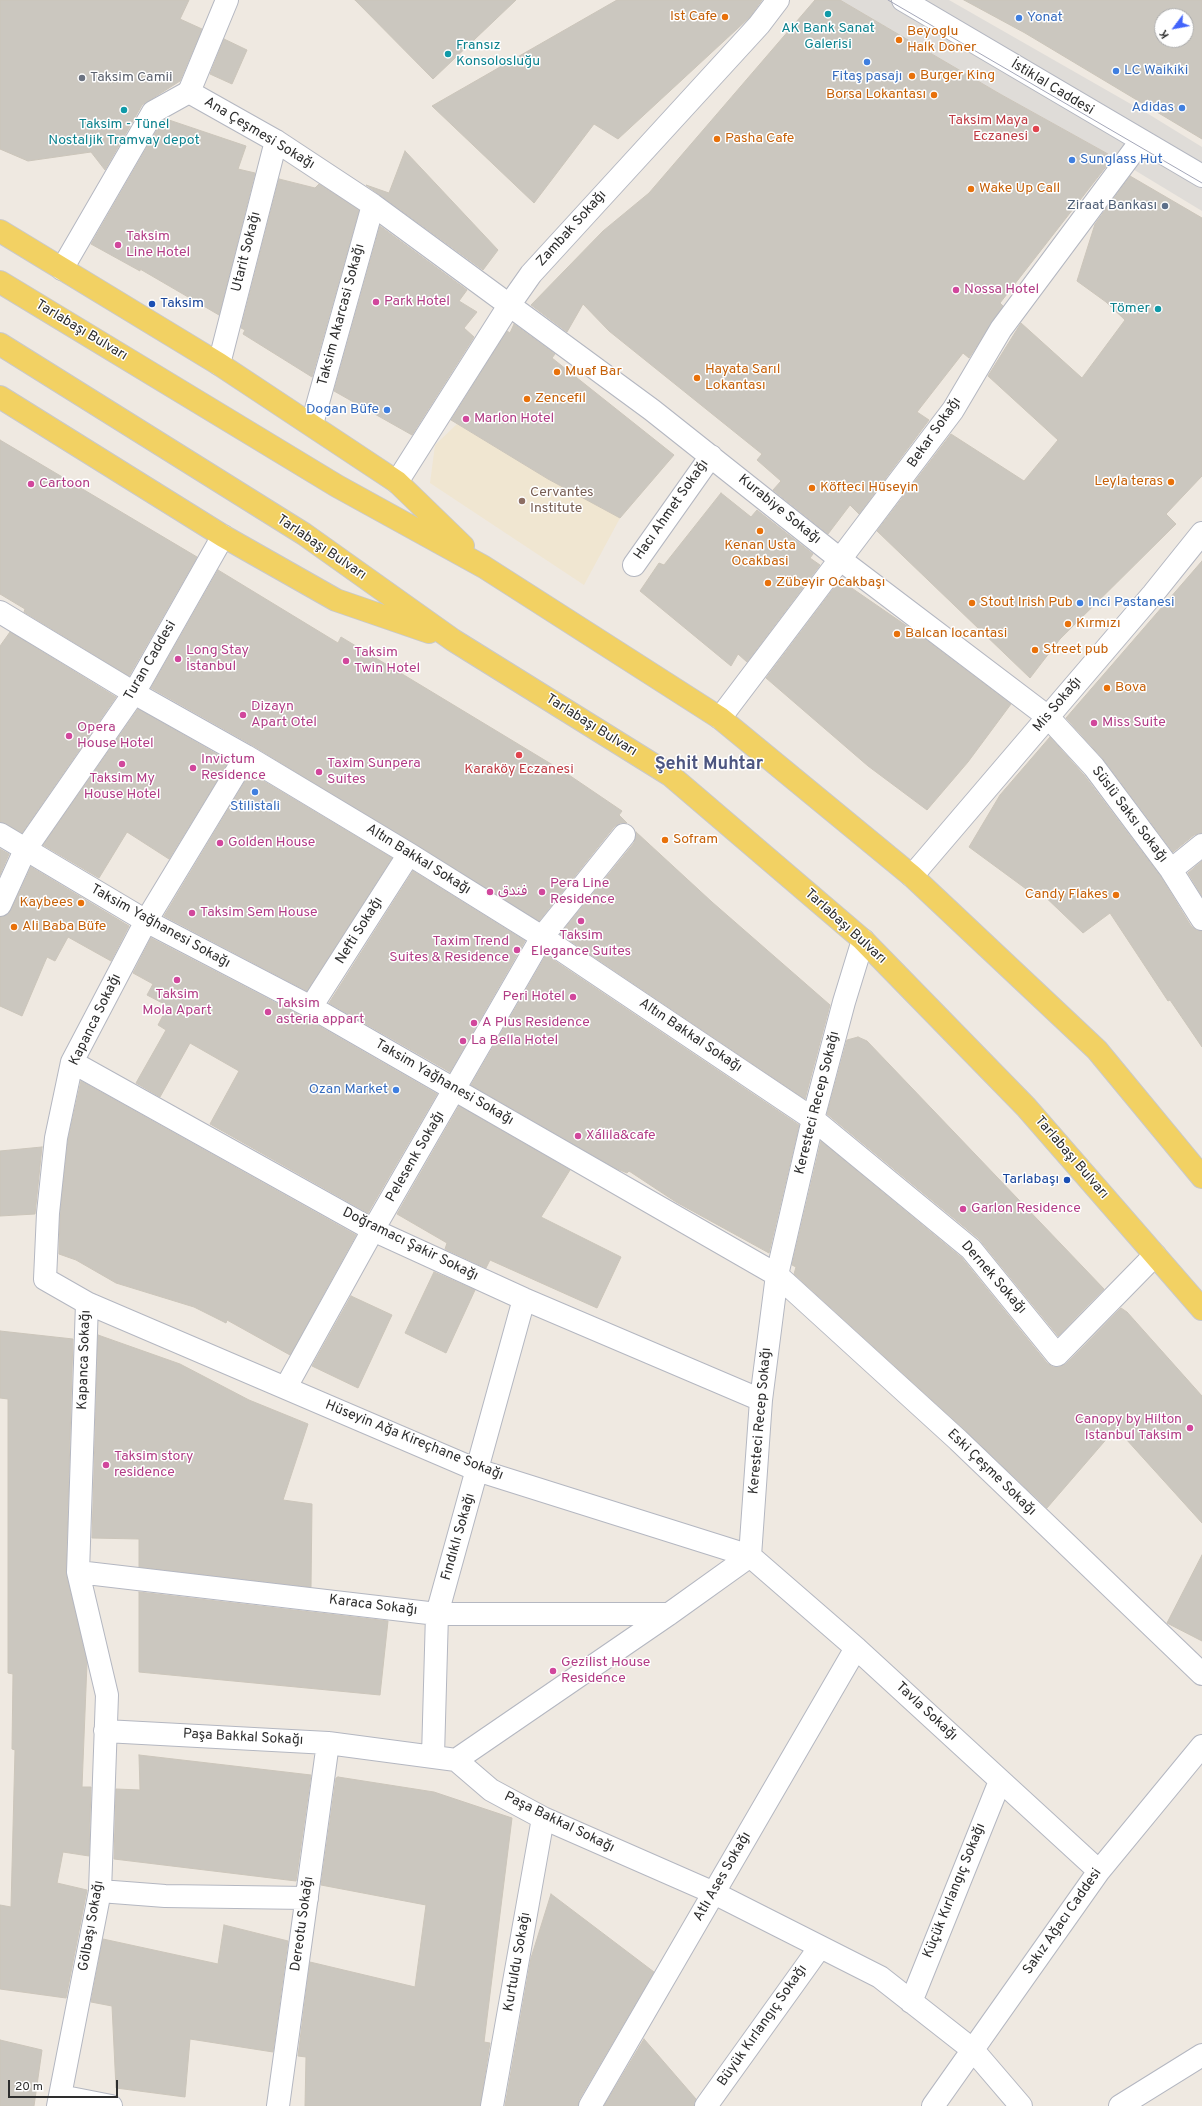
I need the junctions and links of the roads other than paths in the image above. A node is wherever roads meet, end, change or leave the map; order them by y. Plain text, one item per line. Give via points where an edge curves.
1 (227, 0) edge
2 (778, 0) edge
3 (903, 0) edge
4 (189, 92) junction
5 (276, 141) junction
6 (1142, 141) junction
7 (1202, 176) edge
8 (373, 205) junction
9 (0, 231) edge
10 (62, 269) junction
11 (0, 282) edge
12 (510, 304) junction
13 (0, 344) edge
14 (219, 364) junction
15 (0, 397) edge
16 (312, 424) junction
17 (711, 456) junction
18 (397, 482) junction
19 (1202, 533) edge
20 (223, 536) junction
21 (841, 560) junction
22 (634, 565) dead end
23 (484, 566) junction
24 (0, 612) edge
25 (453, 640) junction
26 (134, 693) junction
27 (720, 718) junction
28 (1048, 718) junction
29 (246, 756) junction
30 (0, 834) edge
31 (624, 835) dead end
32 (1202, 845) edge
33 (25, 850) junction
34 (409, 854) junction
35 (1171, 870) junction
36 (912, 876) junction
37 (0, 905) edge
38 (1202, 920) edge
39 (146, 921) junction
40 (542, 938) junction
41 (863, 940) junction
42 (311, 1007) junction
43 (72, 1062) junction
44 (456, 1089) junction
45 (813, 1119) junction
46 (1202, 1177) edge
47 (373, 1230) junction
48 (1155, 1255) junction
49 (777, 1275) junction
50 (524, 1299) junction
51 (87, 1303) junction
52 (1202, 1310) edge
53 (286, 1387) junction
54 (761, 1400) junction
55 (478, 1470) junction
56 (750, 1556) junction
57 (78, 1572) junction
58 (437, 1614) junction
59 (669, 1614) junction
60 (856, 1648) junction
61 (1202, 1674) edge
62 (107, 1695) joint
63 (105, 1731) junction
64 (328, 1743) junction
65 (1202, 1746) edge
66 (433, 1756) junction
67 (456, 1760) junction
68 (1000, 1781) junction
69 (543, 1818) junction
70 (1098, 1871) junction
71 (100, 1891) junction
72 (714, 1893) junction
73 (307, 1898) junction
74 (820, 1947) junction
75 (911, 2002) junction
76 (973, 2050) junction
77 (1202, 2055) edge
78 (59, 2101) edge
79 (111, 2106) edge
80 (278, 2106) edge
81 (492, 2106) edge
82 (590, 2106) edge
83 (706, 2106) edge
84 (934, 2106) edge
85 (1021, 2106) edge
86 (1120, 2106) edge

1 - 4 street
2 - 12 street, Zambak Sokağı via 759,25 532,274
3 - 6 street, İstiklal Caddesi
4 - 5 street, Ana Çeşmesi Sokağı
4 - 10 street, Ana Çeşmesi Sokağı via 153,112
5 - 8 street, Ana Çeşmesi Sokağı
5 - 14 street, Utarit Sokağı
6 - 7 street, İstiklal Caddesi
6 - 21 street, Bekar Sokağı via 1001,329 954,410
8 - 12 street, Ana Çeşmesi Sokağı
8 - 16 street, Taksim Akarcasi Sokağı
9 - 10 main road
10 - 14 main road
11 - 23 main road, Tarlabaşı Bulvarı via 337,486
12 - 17 street, Kurabiye Sokağı
12 - 18 street, Zambak Sokağı
13 - 25 main road, Tarlabaşı Bulvarı via 304,534
14 - 16 main road
15 - 20 main road
16 - 18 main road
17 - 21 street, Kurabiye Sokağı
17 - 22 street, Hacı Ahmet Sokağı
18 - 23 main road
19 - 28 street, Mis Sokağı
20 - 25 main road via 336,600
20 - 26 street, Turan Caddesi
21 - 27 street, Bekar Sokağı
21 - 28 street, Kurabiye Sokağı
23 - 27 main road, Tarlabaşı Bulvarı
24 - 26 street, Altın Bakkal Sokağı
25 - 41 main road, Tarlabaşı Bulvarı via 670,775
26 - 29 street, Altın Bakkal Sokağı
26 - 33 street, Turan Caddesi
27 - 36 main road, Tarlabaşı Bulvarı
28 - 35 street, Süslü Saksı Sokağı via 1094,768
28 - 36 street, Mis Sokağı
29 - 34 street, Altın Bakkal Sokağı
29 - 39 street, Kapanca Sokağı
30 - 33 street, Taksim Yağhanesi Sokağı
31 - 40 street, Pelesenk Sokağı
32 - 35 street
33 - 37 street, Turan Caddesi
33 - 39 street, Taksim Yağhanesi Sokağı
34 - 40 street, Altın Bakkal Sokağı
34 - 42 street, Nefti Sokağı
35 - 38 street, Süslü Saksı Sokağı
36 - 46 main road, Tarlabaşı Bulvarı via 1097,1050
39 - 42 street, Taksim Yağhanesi Sokağı
39 - 43 street, Kapanca Sokağı
40 - 44 street, Pelesenk Sokağı
40 - 45 street, Altın Bakkal Sokağı
41 - 45 street, Keresteci Recep Sokağı
41 - 48 main road, Tarlabaşı Bulvarı via 1026,1107
42 - 44 street, Taksim Yağhanesi Sokağı
43 - 47 street, Doğramacı Şakir Sokağı
43 - 51 street, Kapanca Sokağı via 56,1138 48,1213 45,1278
44 - 47 street, Pelesenk Sokağı
44 - 49 street, Taksim Yağhanesi Sokağı
45 - 48 street, Dernek Sokağı via 971,1249 1057,1355
45 - 49 street, Keresteci Recep Sokağı
47 - 50 street, Doğramacı Şakir Sokağı
47 - 53 street, Pelesenk Sokağı
48 - 52 main road, Tarlabaşı Bulvarı
49 - 54 street, Keresteci Recep Sokağı
49 - 61 street, Eski Çeşme Sokağı via 958,1440
50 - 54 street, Doğramacı Şakir Sokağı
50 - 55 street, Fındıklı Sokağı
51 - 53 street, Hüseyin Ağa Kireçhane Sokağı
51 - 57 street, Kapanca Sokağı
53 - 55 street, Hüseyin Ağa Kireçhane Sokağı
54 - 56 street, Keresteci Recep Sokağı
55 - 56 street, Hüseyin Ağa Kireçhane Sokağı
55 - 58 street, Fındıklı Sokağı
56 - 59 street
56 - 60 street, Tavla Sokağı
57 - 58 street, Karaca Sokağı
57 - 62 street, Kapanca Sokağı
58 - 59 street, Karaca Sokağı
58 - 66 street, Fındıklı Sokağı
59 - 67 street
60 - 68 street, Tavla Sokağı
60 - 72 street, Atlı Ases Sokağı
62 - 63 street, Gölbaşı Sokağı
63 - 64 street, Paşa Bakkal Sokağı
63 - 71 street, Gölbaşı Sokağı
64 - 66 street, Paşa Bakkal Sokağı
64 - 73 street, Dereotu Sokağı
65 - 70 street, Sakız Ağacı Caddesi
66 - 67 street, Paşa Bakkal Sokağı
67 - 69 street, Paşa Bakkal Sokağı via 491,1790
68 - 70 street, Tavla Sokağı
68 - 75 street, Küçük Kırlangıç Sokağı
69 - 72 street, Paşa Bakkal Sokağı
69 - 81 street, Kurtuldu Sokağı
70 - 76 street, Sakız Ağacı Caddesi
71 - 73 street via 165,1896
71 - 78 street, Gölbaşı Sokağı
72 - 74 street, Paşa Bakkal Sokağı
72 - 82 street, Atlı Ases Sokağı
73 - 80 street, Dereotu Sokağı
74 - 75 street, Paşa Bakkal Sokağı via 880,1977
74 - 83 street, Büyük Kırlangıç Sokağı
75 - 76 street, Paşa Bakkal Sokağı
76 - 84 street, Sakız Ağacı Caddesi
76 - 85 street, Paşa Bakkal Sokağı
77 - 86 street
78 - 79 street

